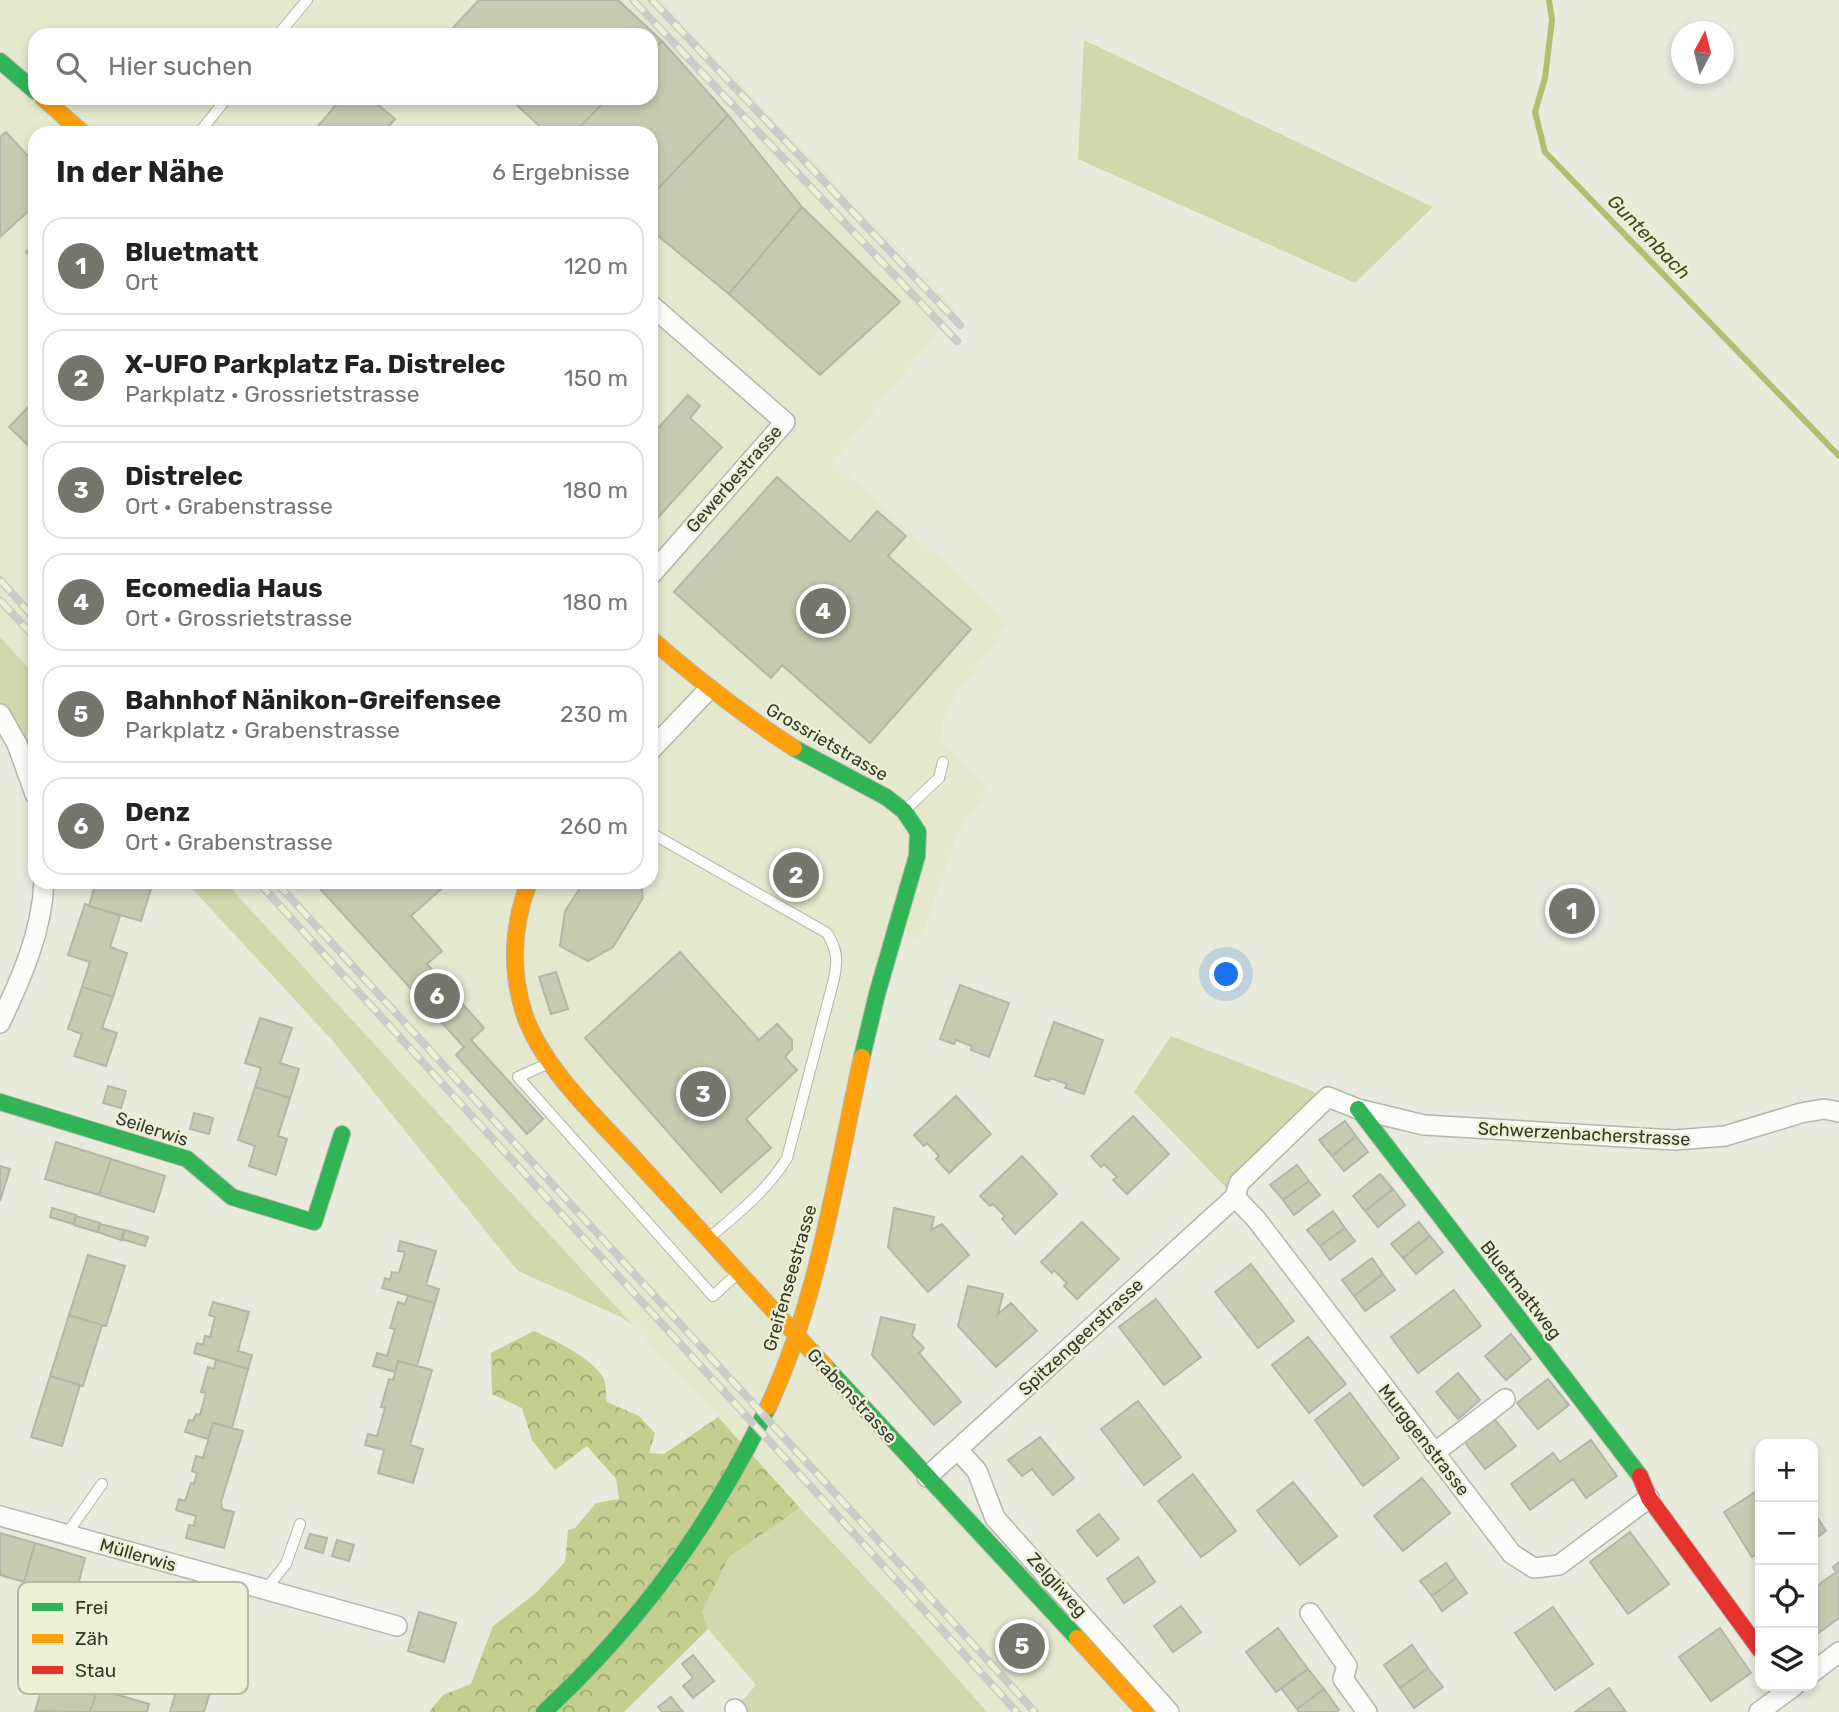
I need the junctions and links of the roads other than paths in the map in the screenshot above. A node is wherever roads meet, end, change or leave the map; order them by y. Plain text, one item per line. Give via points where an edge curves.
1 (307, 0) edge
2 (284, 28) edge
3 (0, 61) edge
4 (28, 85) edge
5 (51, 105) edge
6 (221, 105) edge
7 (75, 126) edge
8 (205, 126) edge
9 (658, 311) edge
10 (658, 567) edge
11 (658, 645) edge
12 (709, 689) junction
13 (0, 714) edge
14 (658, 744) edge
15 (943, 762) dead end
16 (28, 774) edge
17 (904, 811) junction
18 (658, 837) edge
19 (43, 889) edge
20 (527, 889) edge
21 (0, 1023) edge
22 (551, 1063) junction
23 (1328, 1097) joint
24 (0, 1101) edge
25 (1358, 1109) junction
26 (1839, 1112) edge
27 (342, 1134) dead end
28 (1235, 1197) junction
29 (709, 1238) junction
30 (739, 1272) junction
31 (1505, 1399) dead end
32 (958, 1450) junction
33 (1434, 1453) junction
34 (927, 1478) junction
35 (102, 1484) dead end
36 (1649, 1497) junction
37 (0, 1516) edge
38 (300, 1524) dead end
39 (66, 1535) junction
40 (239, 1582) edge
41 (248, 1584) edge
42 (266, 1589) junction
43 (1310, 1613) dead end
44 (397, 1626) dead end
45 (1755, 1643) edge
46 (1839, 1652) edge
47 (1818, 1668) edge
48 (1785, 1691) edge
49 (544, 1712) edge
50 (1144, 1712) edge
51 (1169, 1712) edge
52 (1367, 1712) edge
53 (1759, 1712) edge

1 - 2 lane
3 - 4 street
5 - 7 street
6 - 8 lane
9 - 10 street, Gewerbestrasse via 785,422
11 - 12 street, Grossrietstrasse
12 - 14 street
12 - 17 street, Grossrietstrasse via 782,742
13 - 16 street
15 - 17 lane via 939,778
17 - 49 street, Greifenseestrasse via 918,832 917,856 872,1013 795,1340 772,1398 739,1466 669,1575 619,1636
18 - 29 lane via 827,933 835,946 837,963 786,1158 759,1195
19 - 21 street via 29,958
20 - 22 street, Grabenstrasse via 514,947 516,975 531,1032
22 - 29 street, Grabenstrasse
22 - 30 lane via 518,1077 713,1296
23 - 25 street, Schwerzenbacherstrasse
23 - 28 street, Spitzengeerstrasse via 1240,1183
24 - 27 street, Seilerwis via 187,1159 232,1197 314,1222
25 - 26 street, Schwerzenbacherstrasse via 1424,1125 1675,1140 1725,1136 1824,1109
25 - 36 street, Bluetmattweg via 1642,1479
28 - 32 street, Spitzengeerstrasse
28 - 33 street, Murggenstrasse
29 - 30 street, Grabenstrasse
30 - 34 street, Grabenstrasse, bridge
31 - 33 street
32 - 34 street, Spitzengeerstrasse
32 - 51 street, Zelgliweg via 977,1471 995,1517
33 - 36 street, Murggenstrasse via 1512,1554 1534,1568 1559,1565
34 - 50 street, Grabenstrasse
35 - 39 lane
36 - 45 street, Bluetmattweg
37 - 39 street, Müllerwis
38 - 42 lane via 286,1564
39 - 40 street, Müllerwis
41 - 42 street, Müllerwis
42 - 44 street, Müllerwis
43 - 52 street via 1347,1666 1343,1679
46 - 47 street
48 - 53 street

